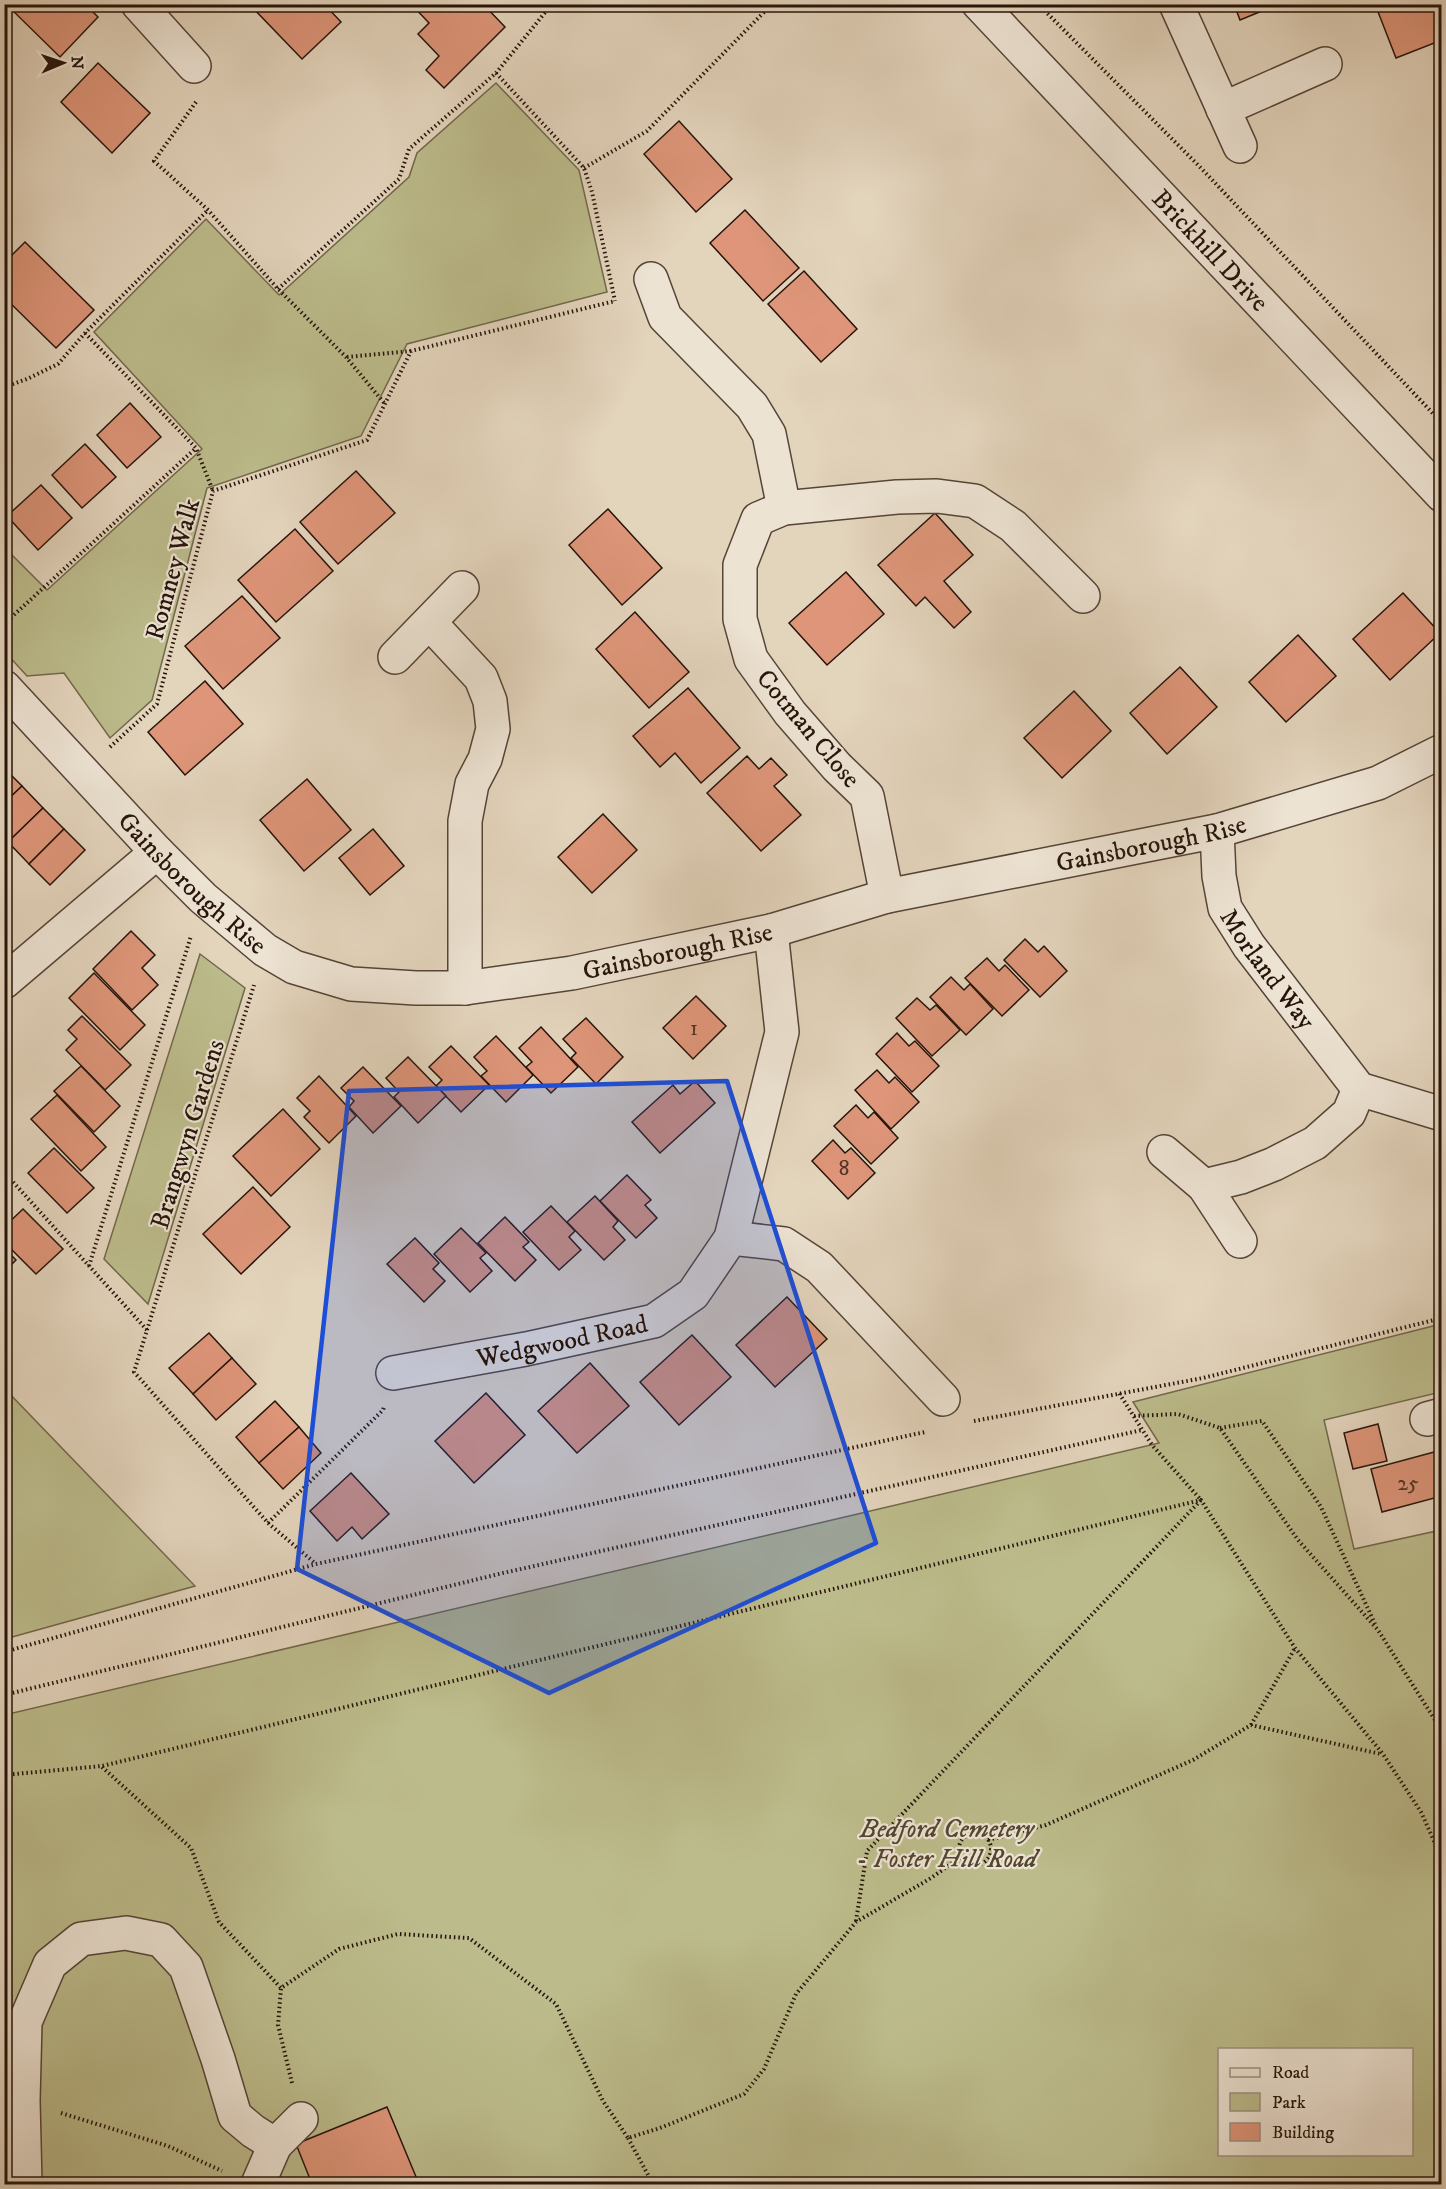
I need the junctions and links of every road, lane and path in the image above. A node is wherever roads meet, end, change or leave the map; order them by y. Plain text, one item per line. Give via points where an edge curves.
1 (138, 4) edge
2 (552, 4) edge
3 (772, 4) edge
4 (979, 4) edge
5 (1038, 4) edge
6 (1176, 4) edge
7 (1325, 64) dead end
8 (194, 66) joint
9 (496, 73) junction
10 (1223, 109) junction
11 (1240, 146) dead end
12 (584, 168) junction
13 (208, 210) junction
14 (651, 279) joint
15 (278, 289) junction
16 (615, 301) junction
17 (85, 333) junction
18 (411, 351) junction
19 (346, 357) junction
20 (4, 387) edge
21 (385, 404) junction
22 (1442, 423) edge
23 (196, 448) junction
24 (213, 491) junction
25 (1442, 495) edge
26 (784, 508) junction
27 (462, 588) dead end
28 (1083, 596) dead end
29 (430, 623) junction
30 (4, 624) edge
31 (395, 657) dead end
32 (4, 687) edge
33 (1442, 751) edge
34 (82, 770) junction
35 (1217, 831) junction
36 (157, 852) junction
37 (887, 896) junction
38 (203, 898) junction
39 (771, 931) junction
40 (265, 950) junction
41 (4, 982) edge
42 (465, 988) junction
43 (1359, 1089) junction
44 (1442, 1114) edge
45 (1164, 1152) dead end
46 (4, 1172) edge
47 (1204, 1186) junction
48 (731, 1238) junction
49 (1240, 1241) dead end
50 (88, 1266) junction
51 (1442, 1318) edge
52 (147, 1330) junction
53 (393, 1373) joint
54 (1119, 1393) junction
55 (944, 1399) dead end
56 (1133, 1416) junction
57 (973, 1422) dead end
58 (1220, 1428) junction
59 (1142, 1430) junction
60 (927, 1431) dead end
61 (1201, 1500) junction
62 (268, 1523) junction
63 (316, 1564) junction
64 (1378, 1630) junction
65 (1295, 1648) junction
66 (4, 1652) edge
67 (4, 1695) edge
68 (1251, 1725) junction
69 (1442, 1731) edge
70 (1383, 1754) junction
71 (102, 1766) junction
72 (4, 1775) edge
73 (987, 1840) junction
74 (962, 1857) junction
75 (1442, 1859) edge
76 (856, 1922) junction
77 (281, 1988) junction
78 (23, 2101) junction
79 (301, 2119) joint
80 (628, 2138) junction
81 (275, 2145) junction
82 (244, 2180) edge
83 (26, 2184) edge
84 (653, 2184) edge

1 - 8 street
2 - 9 path
3 - 12 path via 647,131
4 - 25 street, Brickhill Drive
5 - 22 path via 1199,166
6 - 10 street
7 - 10 street
8 - 13 path via 211,81 154,160
9 - 12 path
9 - 15 path via 409,149 399,179
10 - 11 street
12 - 16 path
13 - 15 path
13 - 17 path
14 - 16 path
14 - 26 street via 665,317 752,406 769,434
15 - 19 path
16 - 18 path
17 - 20 path via 58,364
17 - 23 path
18 - 19 path
18 - 21 path, Romney Walk
19 - 21 path
21 - 24 path, Romney Walk via 367,440
23 - 24 path
23 - 30 path
24 - 34 path, Romney Walk via 157,704
26 - 28 street, Cotman Close via 897,497 937,496 975,501 1013,526
26 - 37 street, Cotman Close via 758,519 740,565 740,619 750,659 790,713 867,796
27 - 29 street
29 - 31 street
29 - 42 street via 481,678 490,701 493,729 485,759 472,784 465,821
32 - 34 street, Gainsborough Rise
33 - 35 street, Gainsborough Rise via 1378,783
34 - 36 street, Gainsborough Rise
35 - 37 street, Gainsborough Rise
35 - 43 street, Morland Way via 1225,908 1249,946
36 - 38 street, Gainsborough Rise
36 - 41 street
37 - 39 street, Gainsborough Rise
38 - 40 street, Gainsborough Rise
38 - 50 path
39 - 42 street, Gainsborough Rise via 572,973
39 - 48 street, Wedgwood Road via 782,1032
40 - 42 street, Gainsborough Rise via 294,967 351,984
40 - 52 path, Brangwyn Gardens
43 - 44 street
43 - 47 street via 1349,1113 1315,1143 1274,1164
45 - 47 street
46 - 50 path
47 - 49 street
48 - 53 street, Wedgwood Road via 693,1294 654,1321
48 - 55 street via 784,1244 819,1267 903,1377
50 - 52 path
51 - 54 path via 1203,1378
52 - 62 path, Brangwyn Gardens via 134,1372
53 - 62 path via 382,1410
54 - 56 path
54 - 57 path
56 - 58 path via 1178,1414
56 - 59 path
58 - 64 path via 1298,1539
58 - 64 path via 1262,1421 1321,1507
59 - 61 path
59 - 67 path via 514,1570
60 - 63 path
61 - 65 path
61 - 71 path
61 - 76 path via 867,1851
62 - 63 path
63 - 66 path
64 - 69 path
65 - 68 path
65 - 70 path
68 - 70 path
68 - 73 path via 1193,1760 1046,1825
70 - 75 path via 1421,1812
71 - 72 path
71 - 77 path via 191,1848 219,1922
73 - 74 path via 974,1833 964,1838 959,1847
73 - 74 path via 990,1850 984,1862 969,1864
74 - 76 path
76 - 80 path via 796,1994 764,2068 744,2094
77 - 79 path via 278,2025
77 - 80 path via 339,1949 398,1934 469,1938 556,2004 603,2101
78 - 81 street via 25,2022 50,1964 81,1939 126,1933 161,1940 186,1967 235,2116
78 - 82 path via 168,2146
78 - 83 street
79 - 81 street
80 - 84 path
81 - 82 street

